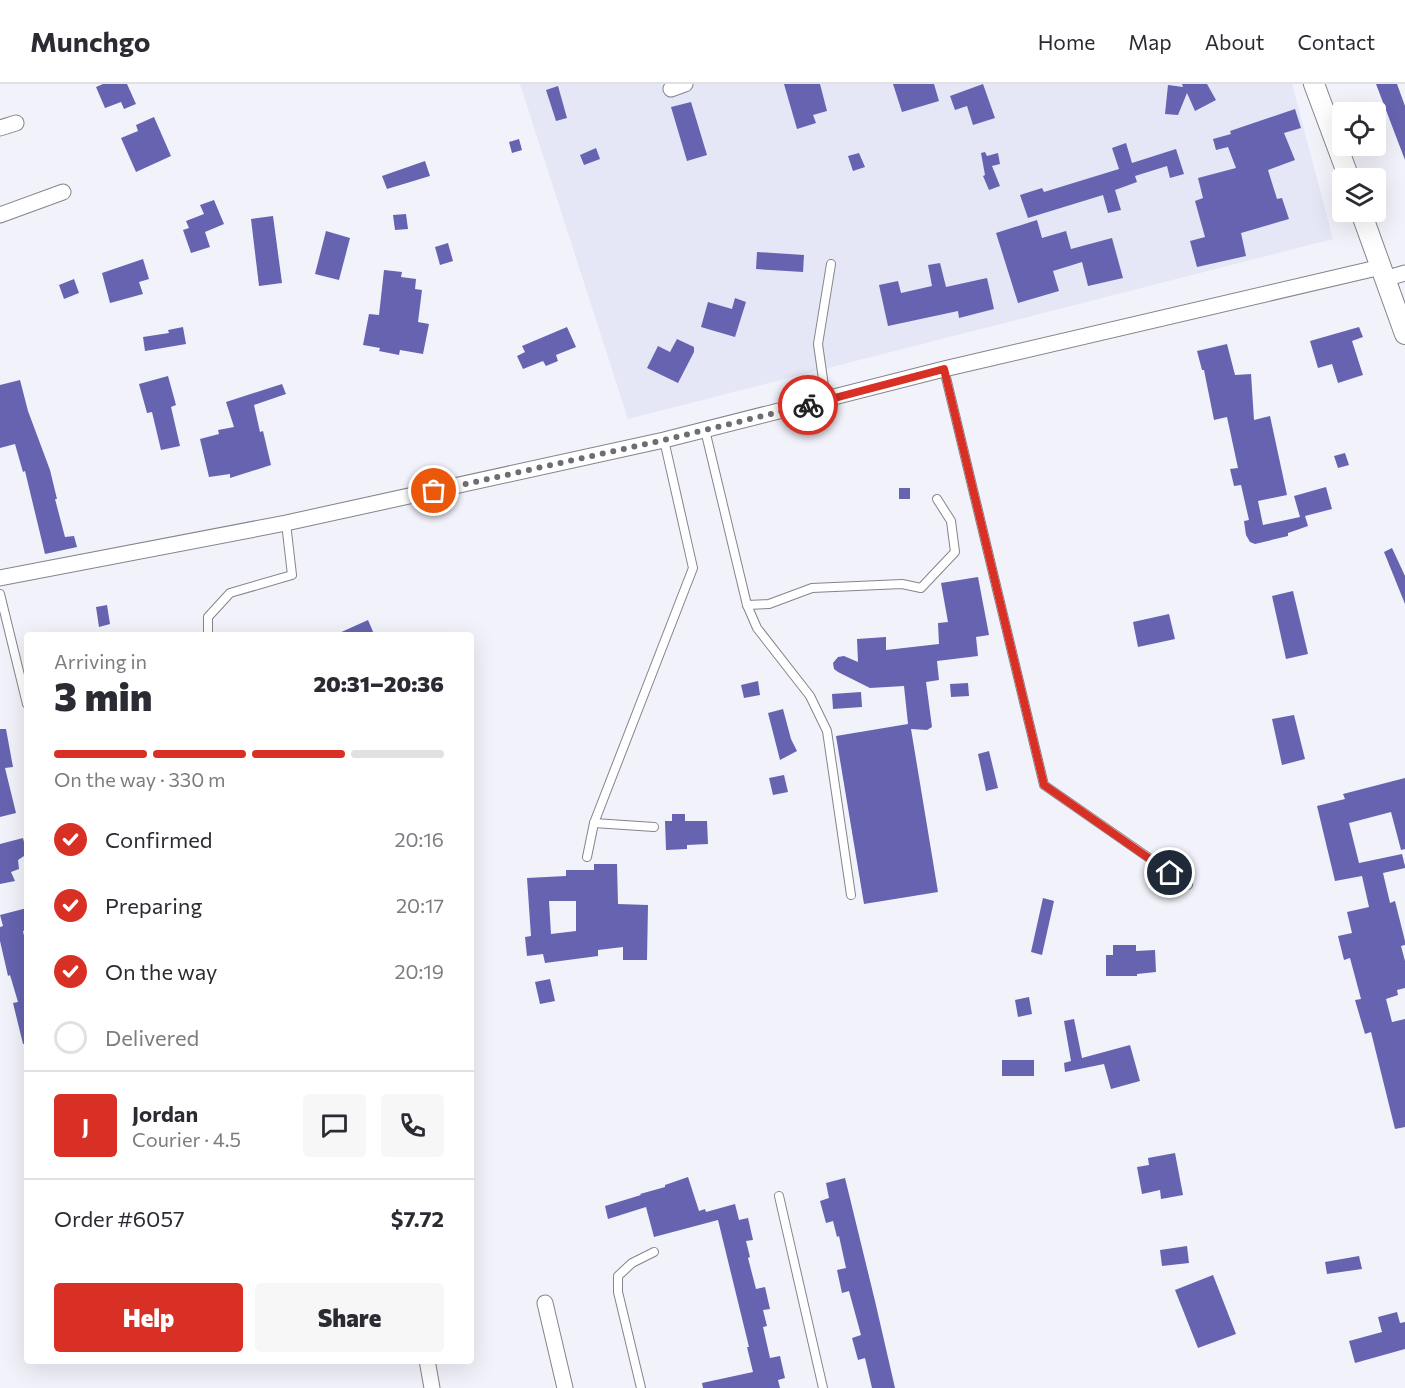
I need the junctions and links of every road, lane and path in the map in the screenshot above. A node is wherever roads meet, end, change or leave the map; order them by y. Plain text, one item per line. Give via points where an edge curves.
1 (1314, 84) edge
2 (16, 123) dead end
3 (0, 128) edge
4 (1345, 168) edge
5 (63, 192) dead end
6 (0, 215) edge
7 (1364, 222) edge
8 (831, 264) dead end
9 (1383, 273) junction
10 (1405, 273) edge
11 (1405, 334) edge
12 (944, 369) junction
13 (826, 400) junction
14 (705, 430) junction
15 (664, 440) junction
16 (937, 499) dead end
17 (286, 523) junction
18 (0, 578) edge
19 (0, 594) edge
20 (747, 605) junction
21 (208, 632) edge
22 (24, 692) edge
23 (594, 824) junction
24 (654, 827) dead end
25 (586, 857) dead end
26 (1188, 885) dead end
27 (851, 895) dead end
28 (779, 1196) dead end
29 (654, 1252) dead end
30 (545, 1303) dead end
31 (428, 1364) edge
32 (432, 1388) edge
33 (565, 1388) edge
34 (641, 1388) edge
35 (823, 1388) edge

1 - 4 street
2 - 3 street
5 - 6 street
7 - 9 street
8 - 13 lane via 818,344
9 - 10 street
9 - 11 street
9 - 12 street
12 - 13 street
12 - 26 lane via 1044,785
13 - 14 street
14 - 15 street
14 - 20 lane
15 - 17 street
15 - 23 lane via 693,568
16 - 20 lane via 951,521 955,552 921,588 893,584 812,588 769,604
17 - 18 street
17 - 21 lane via 292,575 230,593 208,617
19 - 22 lane
20 - 27 lane via 757,628 810,696 827,731
23 - 24 lane
23 - 25 lane
28 - 35 lane
29 - 34 lane via 632,1263 618,1276 618,1292
30 - 33 street
31 - 32 street

